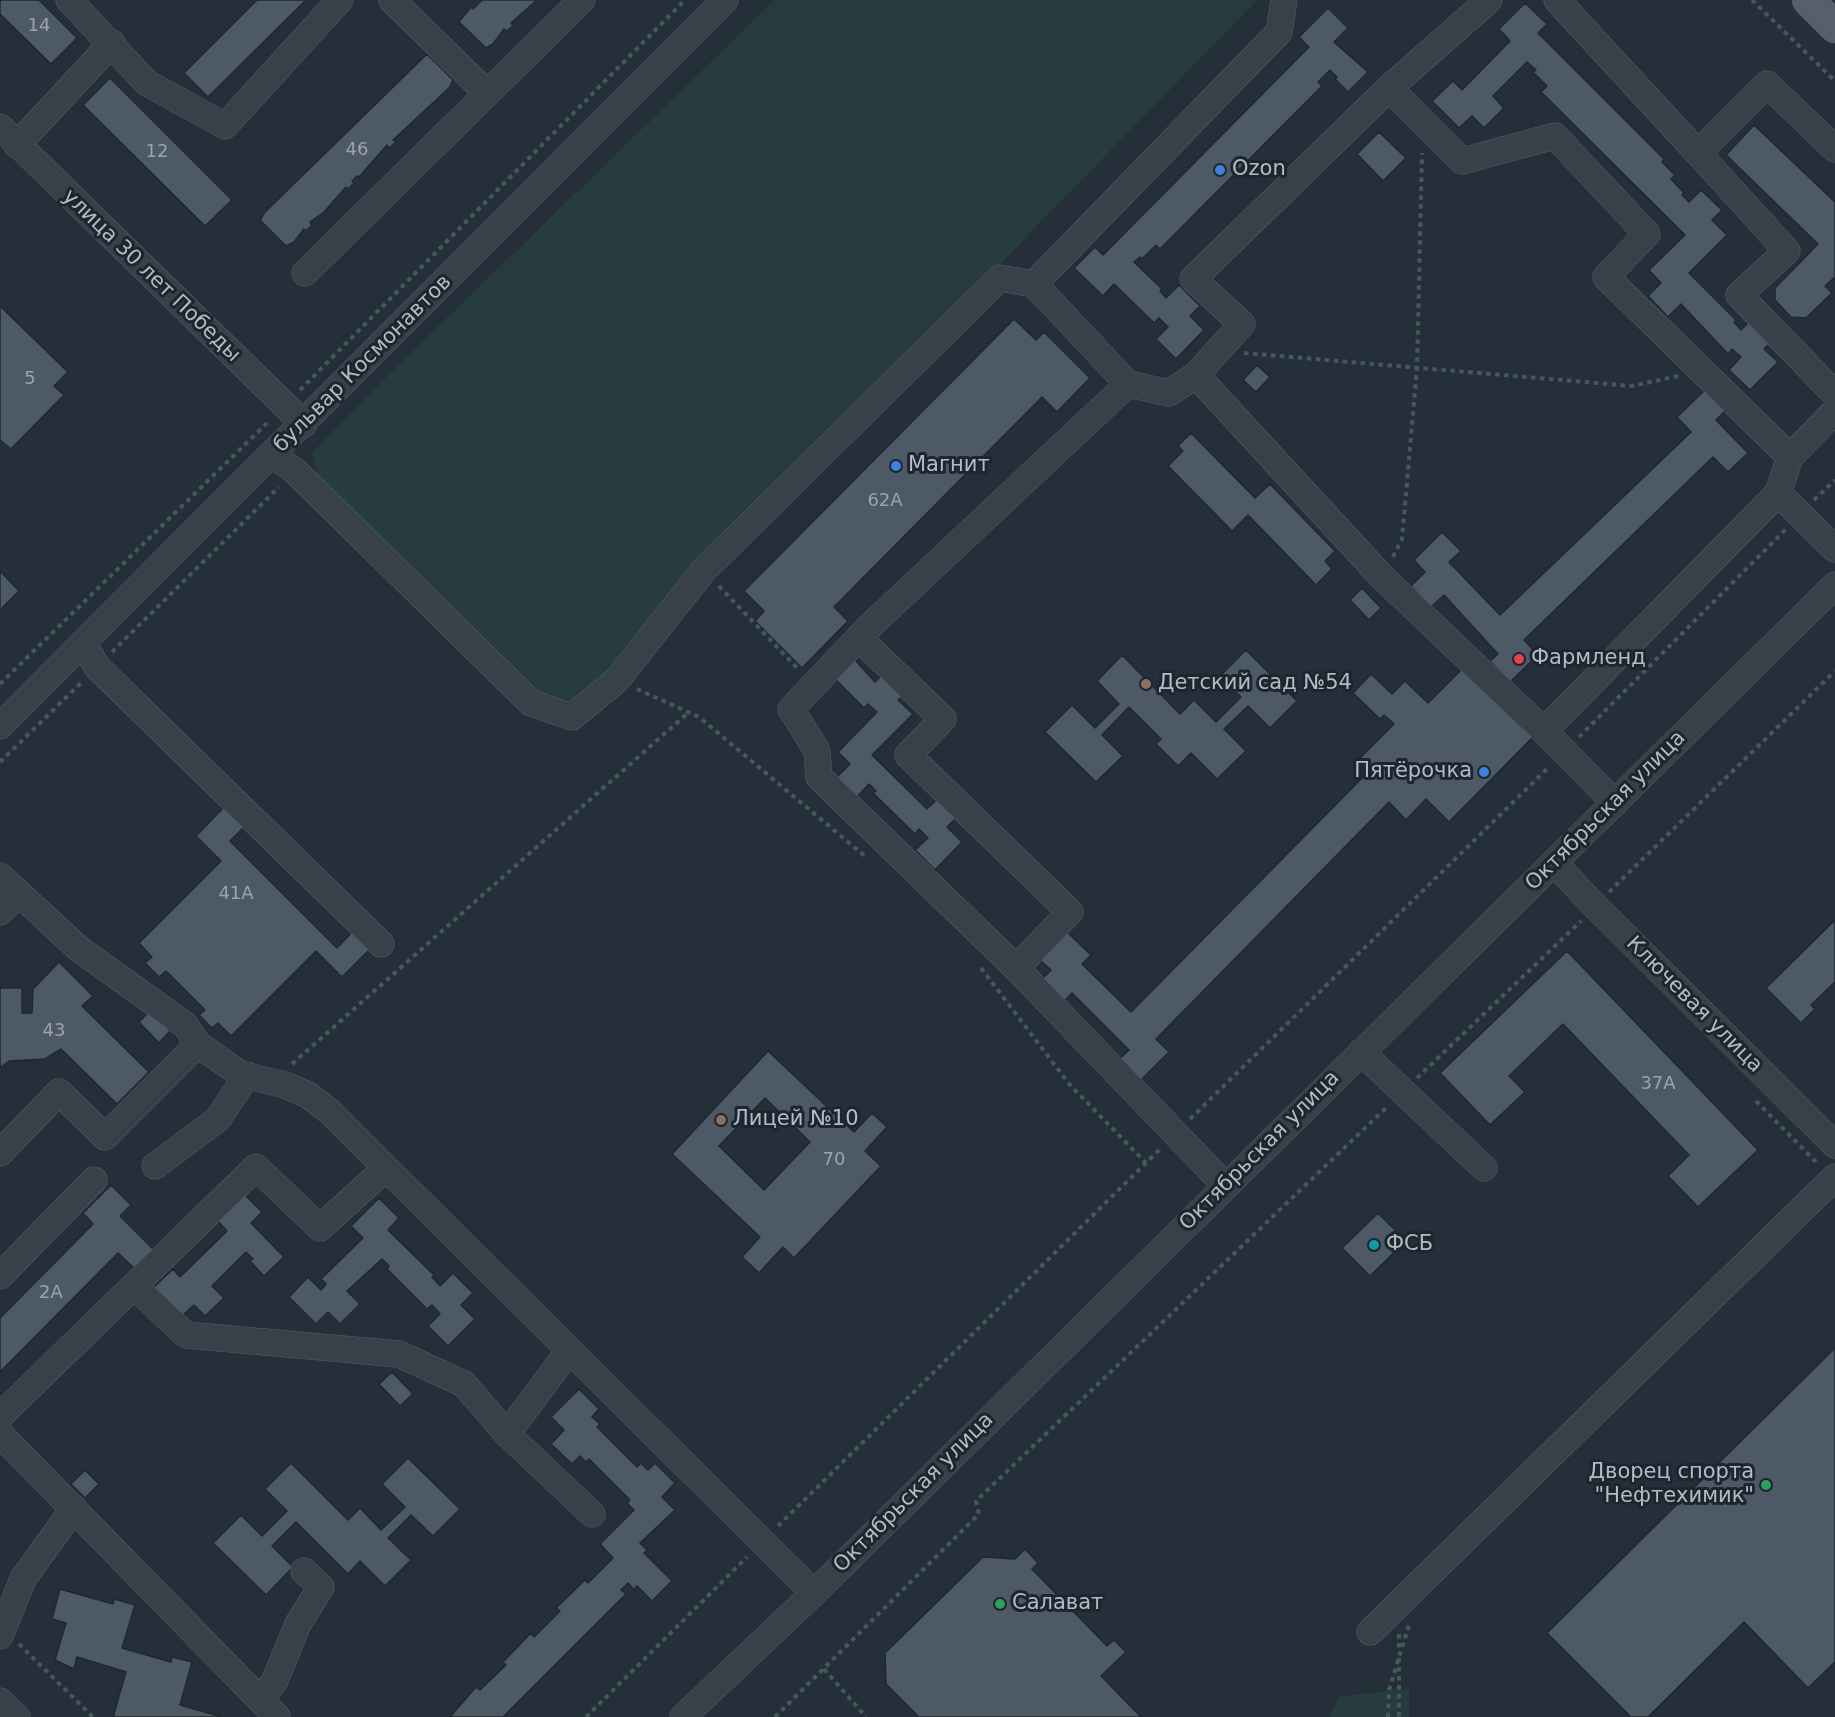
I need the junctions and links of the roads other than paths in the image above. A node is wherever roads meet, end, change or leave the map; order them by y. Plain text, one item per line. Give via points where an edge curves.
1 (69, 0) edge
2 (340, 0) edge
3 (392, 0) edge
4 (582, 0) edge
5 (725, 0) edge
6 (1284, 0) edge
7 (1489, 0) edge
8 (1557, 0) edge
9 (1808, 0) edge
10 (1835, 27) edge
11 (112, 44) junction
12 (1389, 88) junction
13 (487, 93) junction
14 (0, 127) edge
15 (17, 145) junction
16 (1835, 149) edge
17 (1698, 153) junction
18 (305, 273) dead end
19 (1034, 284) junction
20 (1196, 375) junction
21 (1128, 384) junction
22 (1835, 394) edge
23 (1835, 411) edge
24 (304, 423) junction
25 (272, 455) junction
26 (1790, 457) junction
27 (1778, 493) junction
28 (1835, 549) edge
29 (1835, 585) edge
30 (859, 638) junction
31 (84, 644) junction
32 (0, 726) edge
33 (1544, 731) junction
34 (1615, 803) junction
35 (1554, 862) junction
36 (0, 876) edge
37 (18, 894) junction
38 (0, 912) edge
39 (381, 944) dead end
40 (1016, 968) junction
41 (198, 1044) junction
42 (1361, 1052) junction
43 (248, 1075) junction
44 (1835, 1145) edge
45 (0, 1153) edge
46 (155, 1166) dead end
47 (386, 1168) junction
48 (1484, 1168) dead end
49 (1835, 1177) edge
50 (94, 1180) dead end
51 (1225, 1185) junction
52 (0, 1276) edge
53 (134, 1286) junction
54 (568, 1352) junction
55 (0, 1416) edge
56 (0, 1434) edge
57 (507, 1434) junction
58 (74, 1508) junction
59 (592, 1514) dead end
60 (304, 1570) dead end
61 (813, 1593) junction
62 (2, 1632) edge
63 (1370, 1632) dead end
64 (269, 1708) edge
65 (683, 1717) edge

1 - 11 street
2 - 11 street via 225,126 147,83
3 - 13 street
4 - 13 street
5 - 24 street, бульвар Космонавтов
6 - 19 street via 1279,32
7 - 12 street
8 - 17 street
9 - 10 main road
11 - 15 street
12 - 20 street via 1193,279 1242,324
12 - 26 street via 1462,161 1555,136 1647,234 1606,277
13 - 18 street
14 - 15 street, улица 30 лет Победы
15 - 24 street, улица 30 лет Победы
16 - 17 street via 1767,84
17 - 22 street via 1787,252 1739,295
19 - 21 street
19 - 25 street via 1000,278 704,570 617,680 572,717 531,703 295,471
20 - 21 street via 1169,393
20 - 33 street via 1382,577
21 - 30 street
23 - 26 street
24 - 25 street, бульвар Космонавтов
25 - 31 street, бульвар Космонавтов
26 - 27 street
27 - 28 street
27 - 33 street
29 - 34 street, Октябрьская улица
30 - 40 street via 791,709 817,751 819,777
30 - 40 street via 943,719 908,755 1070,912
31 - 32 street, бульвар Космонавтов
31 - 39 street via 97,667
33 - 34 street
34 - 35 street, Октябрьская улица
35 - 42 street, Октябрьская улица
35 - 44 street, Ключевая улица
36 - 37 street
37 - 38 street
37 - 41 street via 78,948 185,1025
40 - 51 street
41 - 43 street via 240,1074
41 - 45 street via 105,1137 59,1092
42 - 48 street
42 - 51 street, Октябрьская улица
43 - 46 street via 218,1119
43 - 47 street via 308,1095
47 - 53 street via 320,1228 256,1167
47 - 54 street
49 - 63 street via 1405,1612
50 - 52 street
51 - 61 street, Октябрьская улица
53 - 55 street
53 - 57 street via 186,1335 399,1354 464,1384
54 - 57 street
54 - 61 street
56 - 58 street
57 - 59 street
58 - 62 street via 23,1579
58 - 64 street
60 - 64 street via 321,1587 298,1624 275,1680
61 - 65 street, Октябрьская улица

